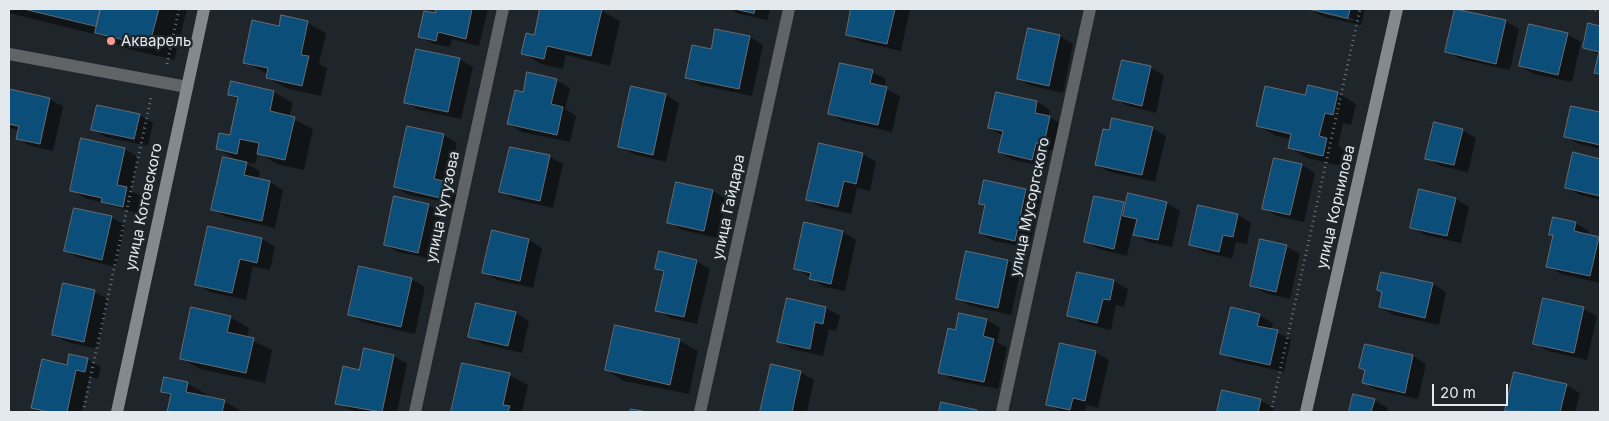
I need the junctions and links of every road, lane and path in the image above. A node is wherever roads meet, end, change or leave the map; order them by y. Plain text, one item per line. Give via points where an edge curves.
1 (180, 9) edge
2 (204, 9) edge
3 (503, 9) edge
4 (789, 9) edge
5 (1090, 9) edge
6 (1360, 9) edge
7 (1397, 9) edge
8 (1590, 9) edge
9 (1600, 11) edge
10 (9, 54) edge
11 (163, 84) junction
12 (187, 87) junction
13 (83, 412) edge
14 (117, 412) edge
15 (415, 412) edge
16 (700, 412) edge
17 (1002, 412) edge
18 (1271, 412) edge
19 (1306, 412) edge

1 - 11 path
2 - 12 street, улица Котовского
3 - 15 street, улица Кутузова
4 - 16 street, улица Гайдара
5 - 17 street, улица Мусоргского
6 - 18 path
7 - 19 street, улица Корнилова
8 - 9 path
10 - 11 street
11 - 12 street
11 - 13 path via 151,99
12 - 14 street, улица Котовского

